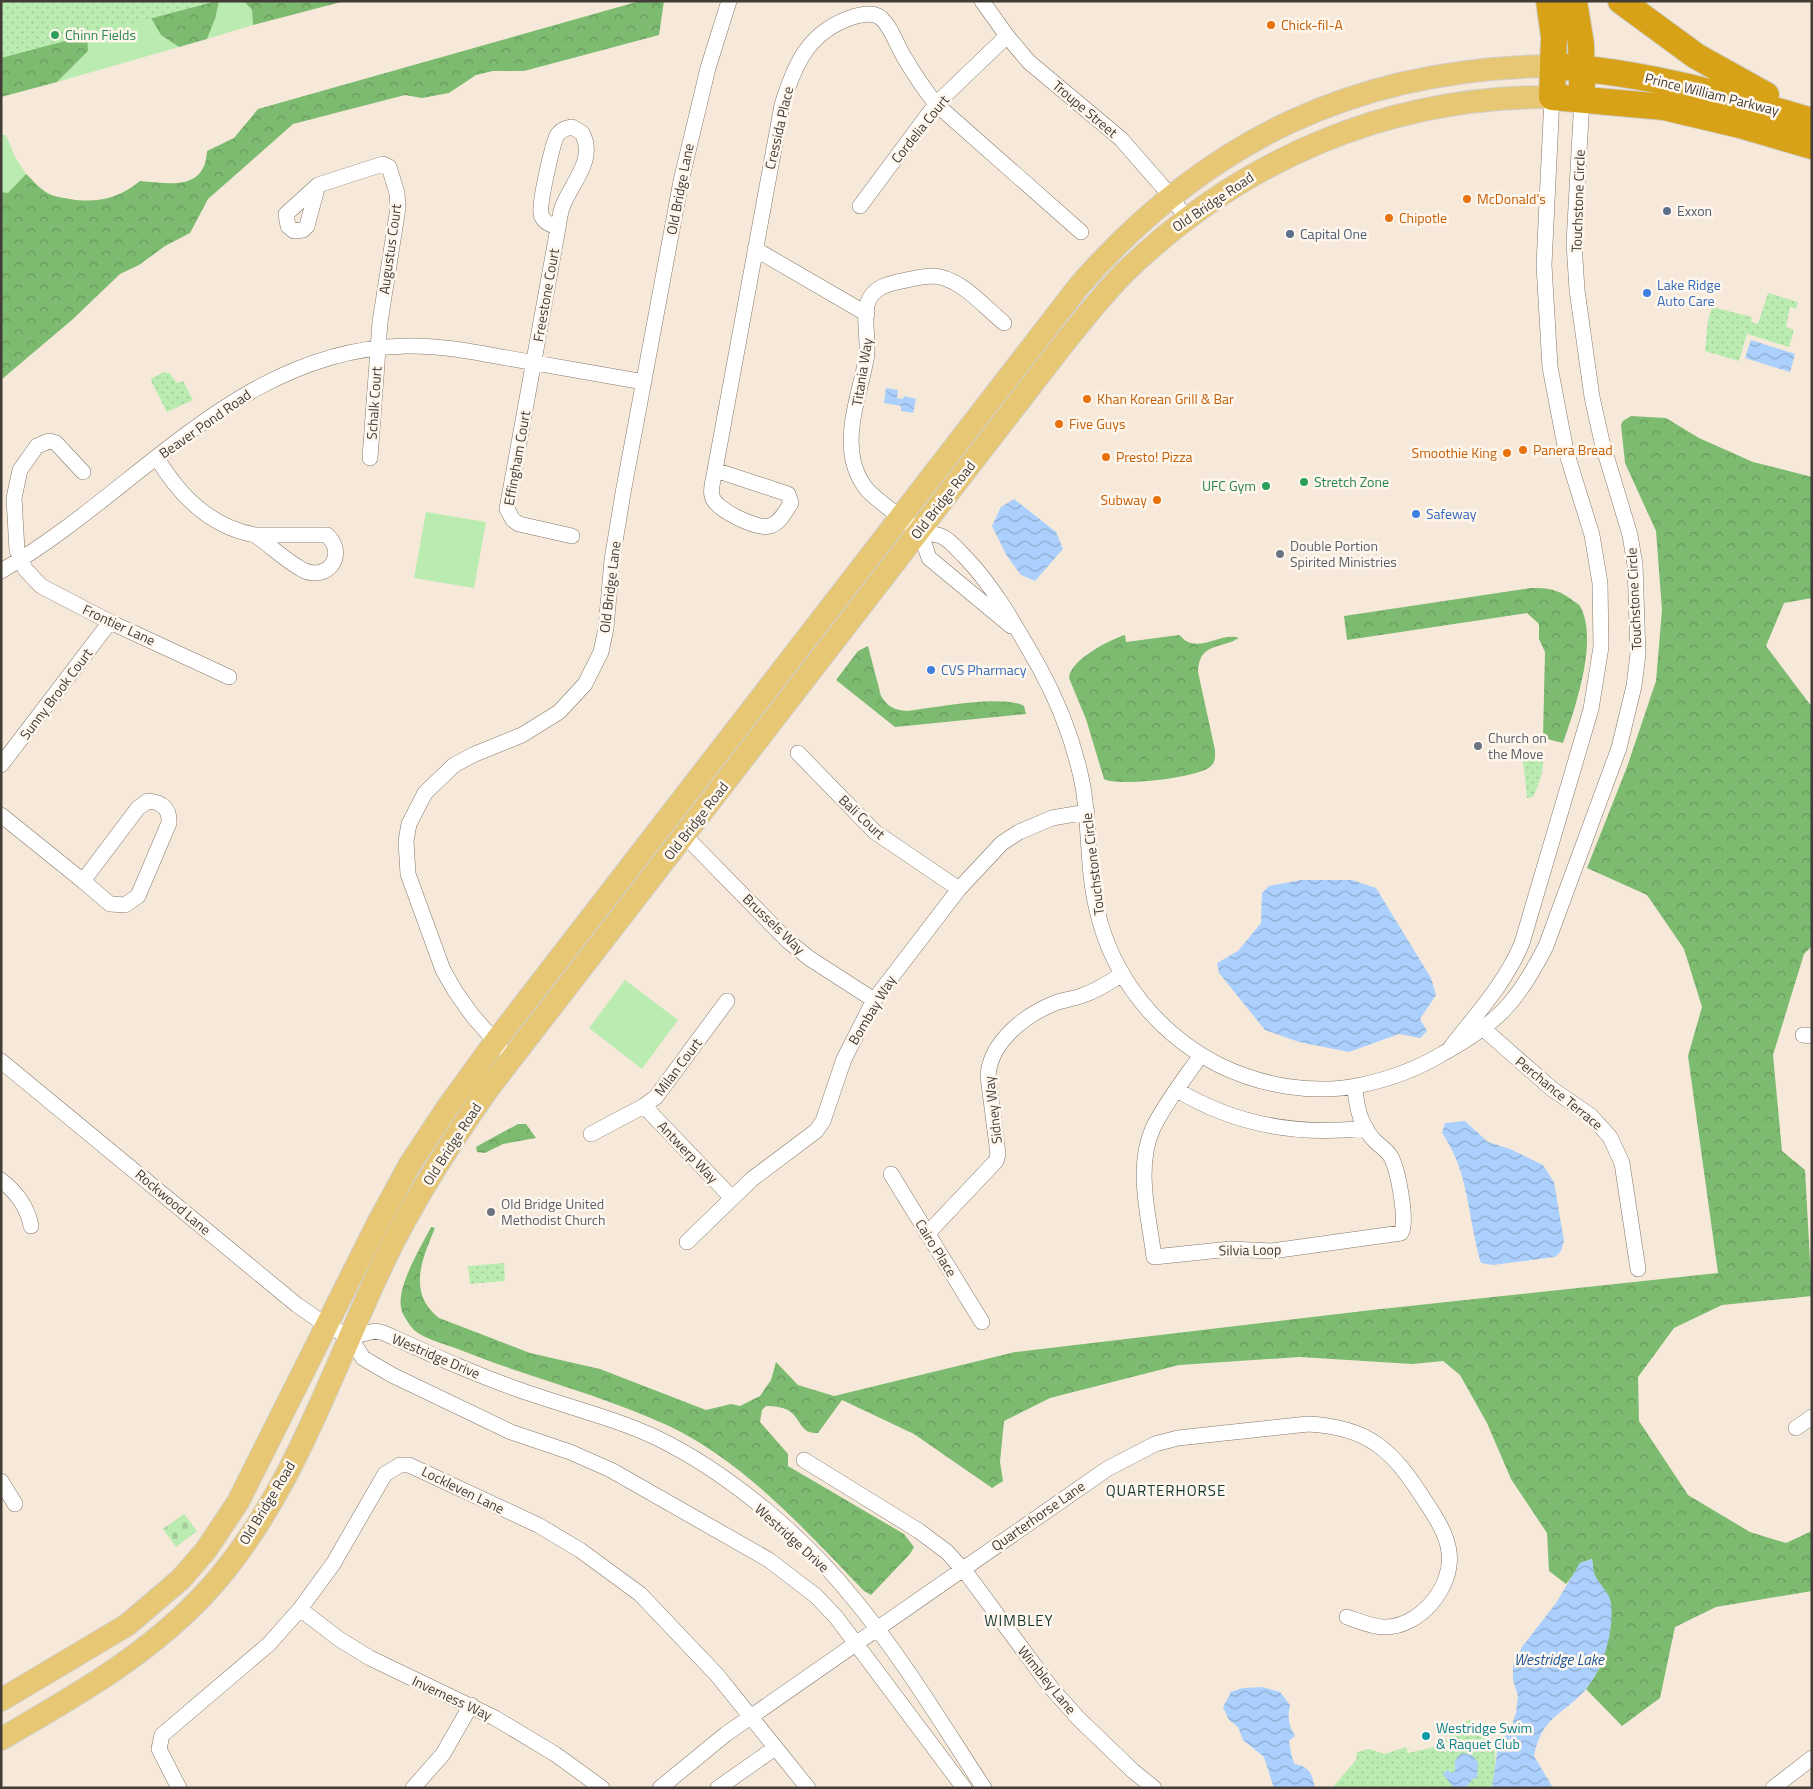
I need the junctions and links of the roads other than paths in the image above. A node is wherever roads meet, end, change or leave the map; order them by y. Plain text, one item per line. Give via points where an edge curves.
1 (728, 1) edge
2 (982, 1) edge
3 (1549, 1) edge
4 (1574, 1) edge
5 (1621, 1) edge
6 (1007, 36) junction
7 (1553, 66) junction
8 (1582, 68) junction
9 (1552, 96) junction
10 (1582, 98) junction
11 (936, 104) junction
12 (1812, 116) edge
13 (1812, 121) edge
14 (1812, 146) edge
15 (318, 186) dead end
16 (1170, 196) junction
17 (860, 206) dead end
18 (1187, 218) junction
19 (558, 228) junction
20 (1081, 232) dead end
21 (755, 249) junction
22 (867, 314) junction
23 (1004, 323) dead end
24 (378, 347) junction
25 (534, 363) junction
26 (644, 382) junction
27 (157, 458) junction
28 (370, 458) dead end
29 (715, 470) junction
30 (83, 472) dead end
31 (901, 516) junction
32 (920, 531) junction
33 (255, 535) junction
34 (572, 536) dead end
35 (20, 560) junction
36 (1, 571) edge
37 (110, 622) junction
38 (1016, 630) junction
39 (229, 677) dead end
40 (798, 753) dead end
41 (1, 765) edge
42 (1087, 812) junction
43 (1, 815) edge
44 (684, 835) junction
45 (83, 881) junction
46 (959, 889) junction
47 (1122, 974) junction
48 (874, 1000) junction
49 (727, 1001) dead end
50 (1478, 1025) junction
51 (495, 1042) junction
52 (1201, 1055) junction
53 (511, 1060) junction
54 (1, 1061) edge
55 (1355, 1086) junction
56 (1178, 1090) junction
57 (644, 1106) junction
58 (1366, 1128) junction
59 (591, 1134) dead end
60 (891, 1174) dead end
61 (1, 1180) edge
62 (732, 1198) junction
63 (31, 1226) dead end
64 (927, 1234) junction
65 (687, 1242) dead end
66 (1638, 1270) dead end
67 (982, 1322) dead end
68 (326, 1325) junction
69 (350, 1337) junction
70 (1812, 1418) edge
71 (1796, 1428) dead end
72 (804, 1460) dead end
73 (1, 1481) edge
74 (15, 1504) dead end
75 (963, 1569) junction
76 (300, 1609) junction
77 (1347, 1617) dead end
78 (877, 1630) junction
79 (856, 1644) junction
80 (1, 1700) edge
81 (471, 1705) junction
82 (750, 1716) junction
83 (1, 1739) edge
84 (775, 1748) junction
85 (1812, 1758) edge
86 (179, 1788) edge
87 (413, 1788) edge
88 (602, 1788) edge
89 (660, 1788) edge
90 (718, 1788) edge
91 (808, 1788) edge
92 (964, 1788) edge
93 (984, 1788) edge
94 (1154, 1788) edge
95 (1773, 1788) edge

1 - 26 street, Old Bridge Lane via 681,180
2 - 6 street, Troupe Street
3 - 7 highway
4 - 8 highway
5 - 12 highway via 1672,40 1719,70
6 - 11 street, Cordelia Court
6 - 16 street, Troupe Street via 1029,62 1121,139
7 - 8 highway, Prince William Parkway
7 - 9 highway
7 - 16 main road, Old Bridge Road via 1502,67 1443,74 1377,89 1338,102 1269,132 1233,152
8 - 10 highway
8 - 13 highway, Prince William Parkway via 1670,81
9 - 10 highway, Prince William Parkway
9 - 18 main road, Old Bridge Road via 1491,98 1444,104 1363,125 1274,163
9 - 50 street, Touchstone Circle via 1544,265 1550,367 1566,451 1593,543 1601,607 1601,647 1591,709 1522,943
10 - 14 highway, Prince William Parkway via 1698,114
10 - 50 street, Touchstone Circle via 1574,243 1577,290 1592,397 1630,535 1635,565 1637,661 1619,748 1546,946 1515,998
11 - 17 street, Cordelia Court
11 - 20 street, Cressida Place
11 - 21 street, Cressida Place via 879,16 867,14 849,18 817,37 798,61 782,105
15 - 24 street, Augustus Court via 383,164 389,167 394,178 398,208
16 - 18 street, Troupe Street
16 - 31 main road, Old Bridge Road via 1135,226 1079,286
18 - 32 main road, Old Bridge Road via 1131,267 1096,304
19 - 19 street, Freestone Court via 562,208 580,174 587,148 582,134 572,127 565,128 556,137 542,196 543,219
19 - 25 street, Freestone Court
21 - 22 street
21 - 29 street, Cressida Place
22 - 23 street via 869,300 878,288 933,276 955,282
22 - 31 street, Titania Way via 868,349 855,413 851,444 853,458 867,490
24 - 25 street, Beaver Pond Road via 438,347
24 - 27 street, Beaver Pond Road via 321,360 263,384 221,409
24 - 28 street, Schalk Court
25 - 26 street, Beaver Pond Road
25 - 34 street, Effingham Court via 507,509 519,524
26 - 51 street, Old Bridge Lane via 612,560 606,628 595,666 571,701 542,725 475,754 439,778 421,799 409,824 406,841 408,874 443,970 455,992
27 - 33 street via 175,486 205,514 234,529
27 - 35 street, Beaver Pond Road
29 - 29 street, Cressida Place via 788,494 790,503 779,521 759,526 719,508 714,502
30 - 35 street via 56,443 37,446 25,462 14,498
31 - 32 street, Titania Way
31 - 51 main road, Old Bridge Road
32 - 38 street, Touchstone Circle via 929,558
32 - 38 street, Touchstone Circle via 944,537 965,557 992,588
32 - 44 main road, Old Bridge Road
33 - 33 street via 327,534 336,549 336,558 333,564 320,572 303,570
35 - 36 street, Beaver Pond Road
35 - 37 street, Frontier Lane via 41,586
37 - 39 street, Frontier Lane
37 - 41 street, Sunny Brook Court
38 - 42 street, Touchstone Circle via 1039,667 1065,722
40 - 46 street, Bali Court via 875,832
42 - 46 street, Bombay Way via 1052,818 1019,832 1002,843
42 - 47 street, Touchstone Circle via 1096,909 1103,934
43 - 45 street
44 - 48 street, Brussels Way via 788,941
44 - 53 main road, Old Bridge Road
45 - 45 street via 110,904 133,902 169,823 167,810 155,801 142,803
46 - 48 street, Bombay Way
47 - 52 street, Touchstone Circle via 1161,1024
47 - 64 street, Sidney Way via 1101,988 1040,1010 1025,1019 998,1047 988,1066 998,1146 996,1161
48 - 62 street, Bombay Way via 844,1059 823,1121 816,1131 776,1159
49 - 57 street, Milan Court via 663,1090
50 - 55 street, Touchstone Circle via 1449,1051 1406,1073
50 - 66 street, Perchance Terrace via 1552,1089 1591,1116 1610,1137 1622,1163
51 - 53 street, Old Bridge Lane
51 - 68 main road, Old Bridge Road via 410,1164
52 - 55 street, Touchstone Circle via 1245,1076 1280,1085 1322,1089
52 - 56 street, Silvia Loop
53 - 69 main road, Old Bridge Road via 441,1157 419,1194
54 - 68 street, Rockwood Lane via 297,1305
55 - 58 street, Silvia Loop via 1357,1104
56 - 58 street via 1223,1113 1267,1126 1313,1131
56 - 58 street, Silvia Loop via 1153,1129 1144,1158 1154,1257 1230,1249 1272,1251 1401,1233 1405,1224 1396,1169 1389,1154
57 - 59 street, Milan Court
57 - 62 street, Antwerp Way
60 - 64 street, Cairo Place
61 - 63 street via 23,1203
62 - 65 street, Bombay Way
64 - 67 street, Cairo Place
68 - 69 street, Rockwood Lane
68 - 80 main road, Old Bridge Road via 238,1502 200,1557 174,1586 127,1625
69 - 78 street, Westridge Drive via 375,1331 384,1333 518,1390 658,1438 693,1458 750,1499 805,1546 854,1598
69 - 79 street, Westridge Drive via 363,1358 392,1375 512,1432 611,1470 769,1560 816,1596
69 - 83 main road, Old Bridge Road via 275,1496 252,1533 210,1588 153,1641 112,1672
70 - 71 street
72 - 75 street, Wimbley Lane via 919,1531
73 - 74 street
75 - 77 street, Quarterhorse Lane via 1107,1469 1155,1444 1202,1434 1326,1425 1355,1432 1393,1456 1431,1511 1447,1541 1450,1554 1448,1573 1440,1591 1415,1618 1403,1624 1382,1627
75 - 78 street, Quarterhorse Lane
75 - 94 street, Wimbley Lane via 1052,1689 1079,1720
76 - 81 street, Inverness Way via 370,1658
76 - 82 street, Lockleven Lane via 333,1564 385,1474 400,1465 414,1466 538,1525 607,1569 640,1594 680,1633
76 - 86 street, Lockleven Lane via 269,1644 162,1735 160,1749
78 - 79 street, Quarterhorse Lane
78 - 93 street, Westridge Drive
79 - 82 street, Quarterhorse Lane
79 - 92 street, Westridge Drive
81 - 87 street via 443,1754
81 - 88 street, Inverness Way via 555,1754
82 - 84 street, Lockleven Lane
82 - 89 street, Quarterhorse Lane
84 - 90 street
84 - 91 street, Lockleven Lane
85 - 95 street

